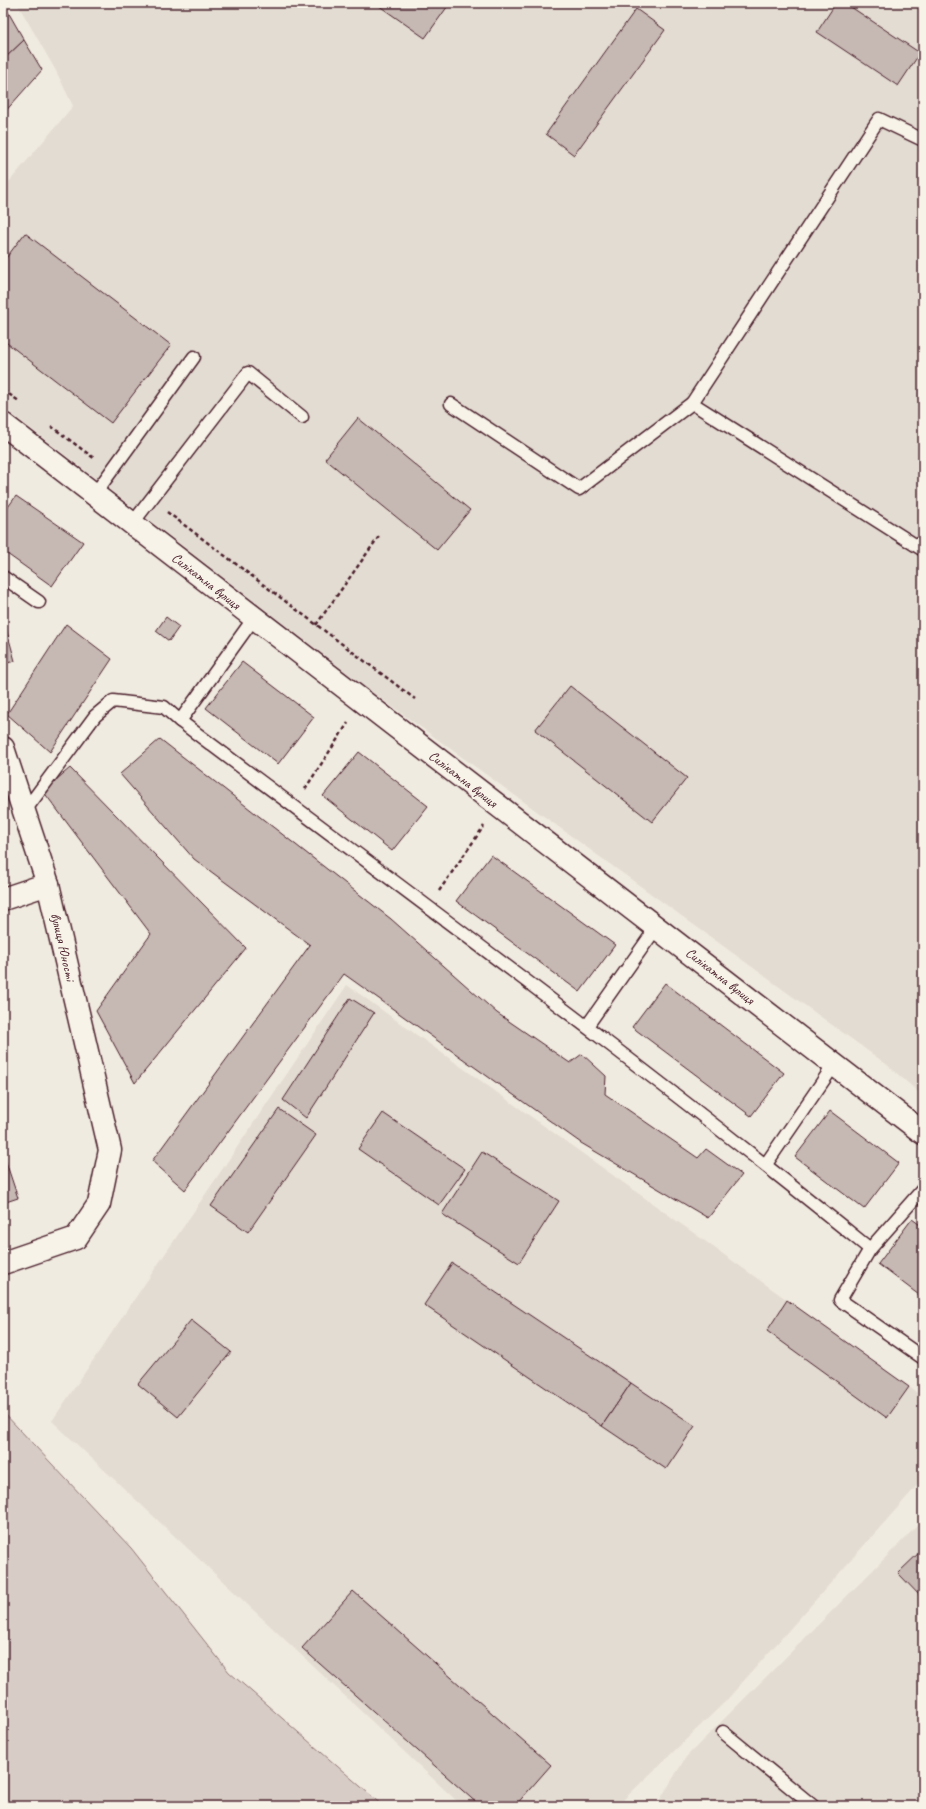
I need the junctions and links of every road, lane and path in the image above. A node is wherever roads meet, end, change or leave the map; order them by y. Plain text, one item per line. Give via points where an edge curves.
1 (923, 140) edge
2 (194, 357) dead end
3 (3, 390) edge
4 (692, 403) junction
5 (22, 404) dead end
6 (451, 404) dead end
7 (302, 417) dead end
8 (48, 423) dead end
9 (3, 424) edge
10 (111, 471) junction
11 (94, 495) junction
12 (150, 500) junction
13 (132, 524) junction
14 (380, 535) dead end
15 (923, 550) edge
16 (3, 577) edge
17 (39, 602) dead end
18 (254, 618) junction
19 (316, 625) junction
20 (415, 699) dead end
21 (362, 701) junction
22 (180, 721) junction
23 (3, 748) edge
24 (294, 806) junction
25 (498, 806) junction
26 (24, 812) junction
27 (48, 884) junction
28 (3, 899) edge
29 (428, 907) junction
30 (656, 928) junction
31 (587, 1026) junction
32 (834, 1065) junction
33 (923, 1133) edge
34 (766, 1164) junction
35 (923, 1189) edge
36 (870, 1248) junction
37 (3, 1263) edge
38 (923, 1358) edge
39 (723, 1732) dead end
40 (813, 1806) edge

1 - 4 lane via 879,120
2 - 10 lane
3 - 5 path
4 - 6 lane via 579,489
4 - 15 lane
7 - 12 lane via 248,373
8 - 10 path
9 - 11 street, Силікатна вулиця
10 - 11 lane
11 - 13 street, Силікатна вулиця
12 - 13 lane
12 - 19 path
13 - 18 street, Силікатна вулиця
14 - 19 path
16 - 17 lane
18 - 21 street, Силікатна вулиця
18 - 22 lane
19 - 20 path
21 - 24 path
21 - 25 street, Силікатна вулиця
22 - 24 lane
22 - 26 lane via 164,707 113,701 96,716
23 - 26 street, вулиця Юності
24 - 29 lane
25 - 29 path
25 - 30 street, Силікатна вулиця
26 - 27 street, вулиця Юності
27 - 28 street
27 - 37 street, вулиця Юності via 110,1150 99,1204 76,1238
29 - 31 lane
30 - 31 lane
30 - 32 street, Силікатна вулиця
31 - 34 lane
32 - 33 street, Силікатна вулиця
32 - 34 lane
34 - 36 lane
35 - 36 lane
36 - 38 lane via 840,1300
39 - 40 lane

